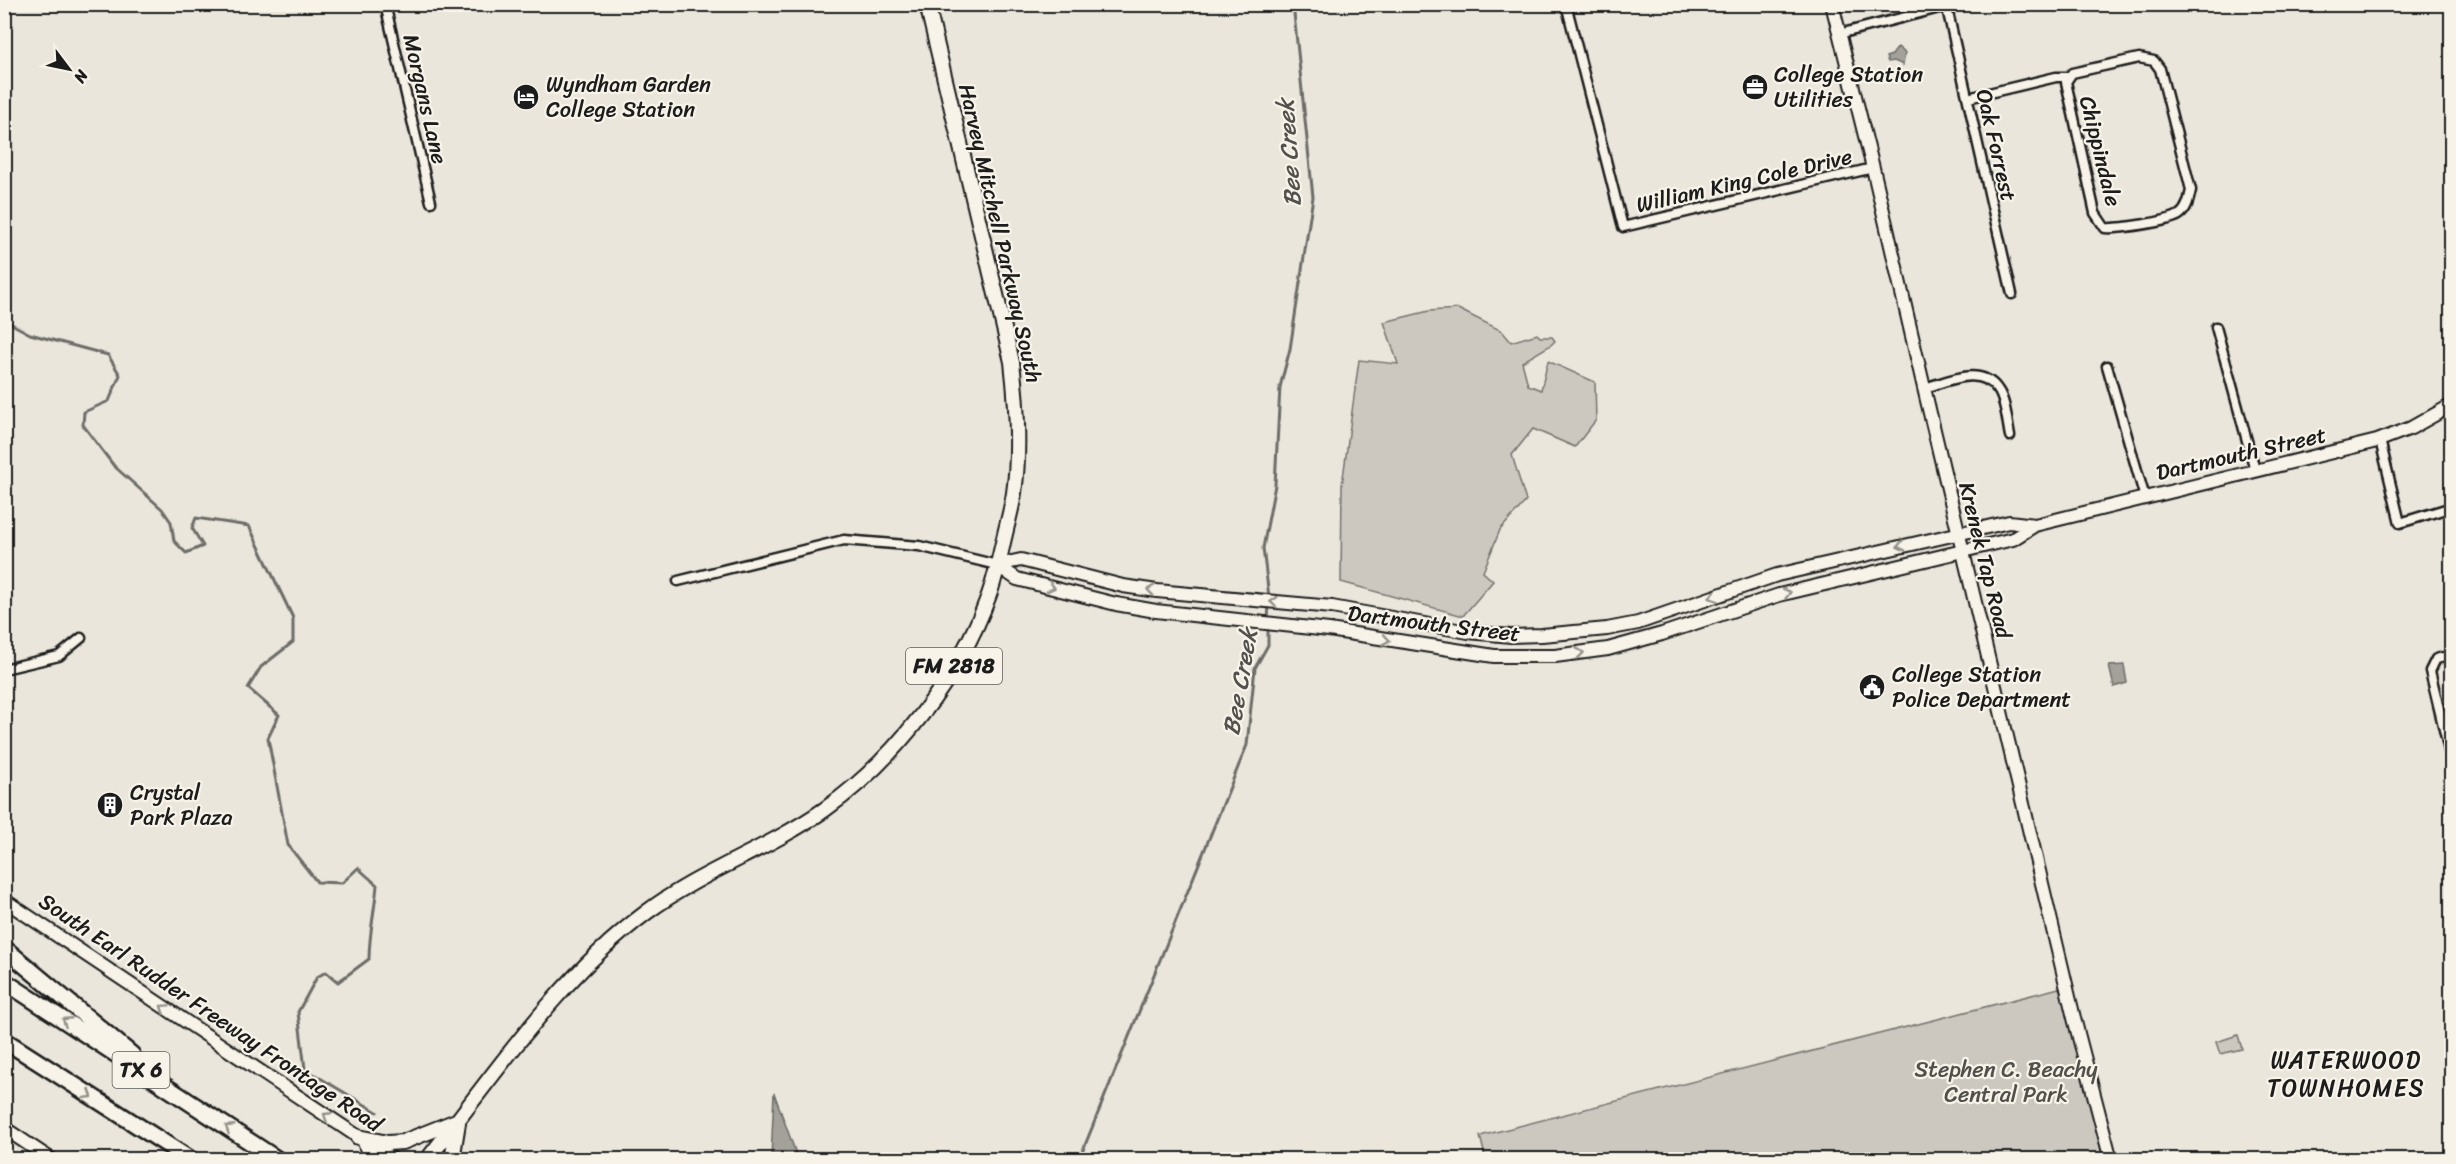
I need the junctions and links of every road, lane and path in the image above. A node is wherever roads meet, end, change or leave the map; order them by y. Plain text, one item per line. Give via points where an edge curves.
1 (385, 4) edge
2 (927, 4) edge
3 (1566, 4) edge
4 (1832, 4) edge
5 (1949, 5) edge
6 (1839, 34) junction
7 (2069, 77) junction
8 (1968, 98) junction
9 (1874, 168) junction
10 (431, 202) dead end
11 (2012, 294) dead end
12 (2216, 327) dead end
13 (2108, 366) dead end
14 (1924, 388) junction
15 (2451, 405) edge
16 (2010, 436) dead end
17 (2380, 440) junction
18 (2255, 470) junction
19 (2145, 498) junction
20 (2451, 507) edge
21 (2035, 525) junction
22 (1958, 533) junction
23 (1963, 552) junction
24 (998, 565) junction
25 (678, 581) dead end
26 (81, 638) dead end
27 (2451, 655) edge
28 (4, 669) edge
29 (2451, 763) edge
30 (4, 900) edge
31 (4, 948) edge
32 (4, 981) edge
33 (4, 1040) edge
34 (4, 1046) edge
35 (31, 1058) junction
36 (183, 1097) junction
37 (458, 1121) junction
38 (4, 1128) edge
39 (361, 1138) junction
40 (52, 1160) edge
41 (191, 1160) edge
42 (278, 1160) edge
43 (368, 1160) edge
44 (393, 1160) edge
45 (427, 1160) edge
46 (452, 1160) edge
47 (2111, 1160) edge

1 - 10 street, Morgans Lane
2 - 24 main road, Harvey Mitchell Parkway South / FM 2818 via 1012,362 1018,450 1014,495
3 - 9 street, William King Cole Drive via 1623,227
4 - 6 street, Krenek Tap Road
5 - 6 street
5 - 8 street, Oak Forrest
6 - 9 street, Krenek Tap Road
7 - 7 street, Chippindale via 2066,82 2070,106 2095,213 2105,228 2121,229 2180,215 2192,190 2160,69 2154,61 2139,58 2072,73
7 - 8 street, Chippindale
8 - 11 street, Oak Forrest
9 - 14 street, Krenek Tap Road
12 - 18 street
13 - 19 street
14 - 16 street via 1976,375 1989,380 1999,391
14 - 22 street, Krenek Tap Road
15 - 17 street, Dartmouth Street
17 - 18 street, Dartmouth Street
17 - 20 street via 2400,523
18 - 19 street, Dartmouth Street
19 - 21 street, Dartmouth Street
21 - 22 street, Dartmouth Street via 2009,522
21 - 23 street, Dartmouth Street via 2013,539
22 - 23 street, Krenek Tap Road
22 -> 24 street, Dartmouth Street via 1777,575 1648,620 1607,629 1542,635 1479,633 1332,607 1123,586 1021,560
24 -> 23 street, Dartmouth Street via 1017,579 1116,604 1329,630 1494,656 1608,649 1779,595
23 - 47 street, Krenek Tap Road
24 - 25 street, Dartmouth Street via 920,546 844,540
24 - 37 main road, Harvey Mitchell Parkway South / FM 2818 via 989,595 960,657 935,696 887,754 825,810 668,898 620,935 574,976
26 - 28 street via 59,656
27 - 29 street via 2436,659 2430,671
39 -> 30 street, South Earl Rudder Freeway Frontage Road
31 - 36 highway
36 -> 32 highway, TX 6
33 - 35 highway, TX 6
34 - 35 highway
35 -> 41 highway, TX 6
42 -> 36 highway, TX 6
37 - 39 main road via 403,1142
37 - 45 main road, Harvey Mitchell Parkway South / FM 2818
37 - 46 main road
38 - 40 street
39 - 43 street
39 - 44 street, South Earl Rudder Freeway Frontage Road

